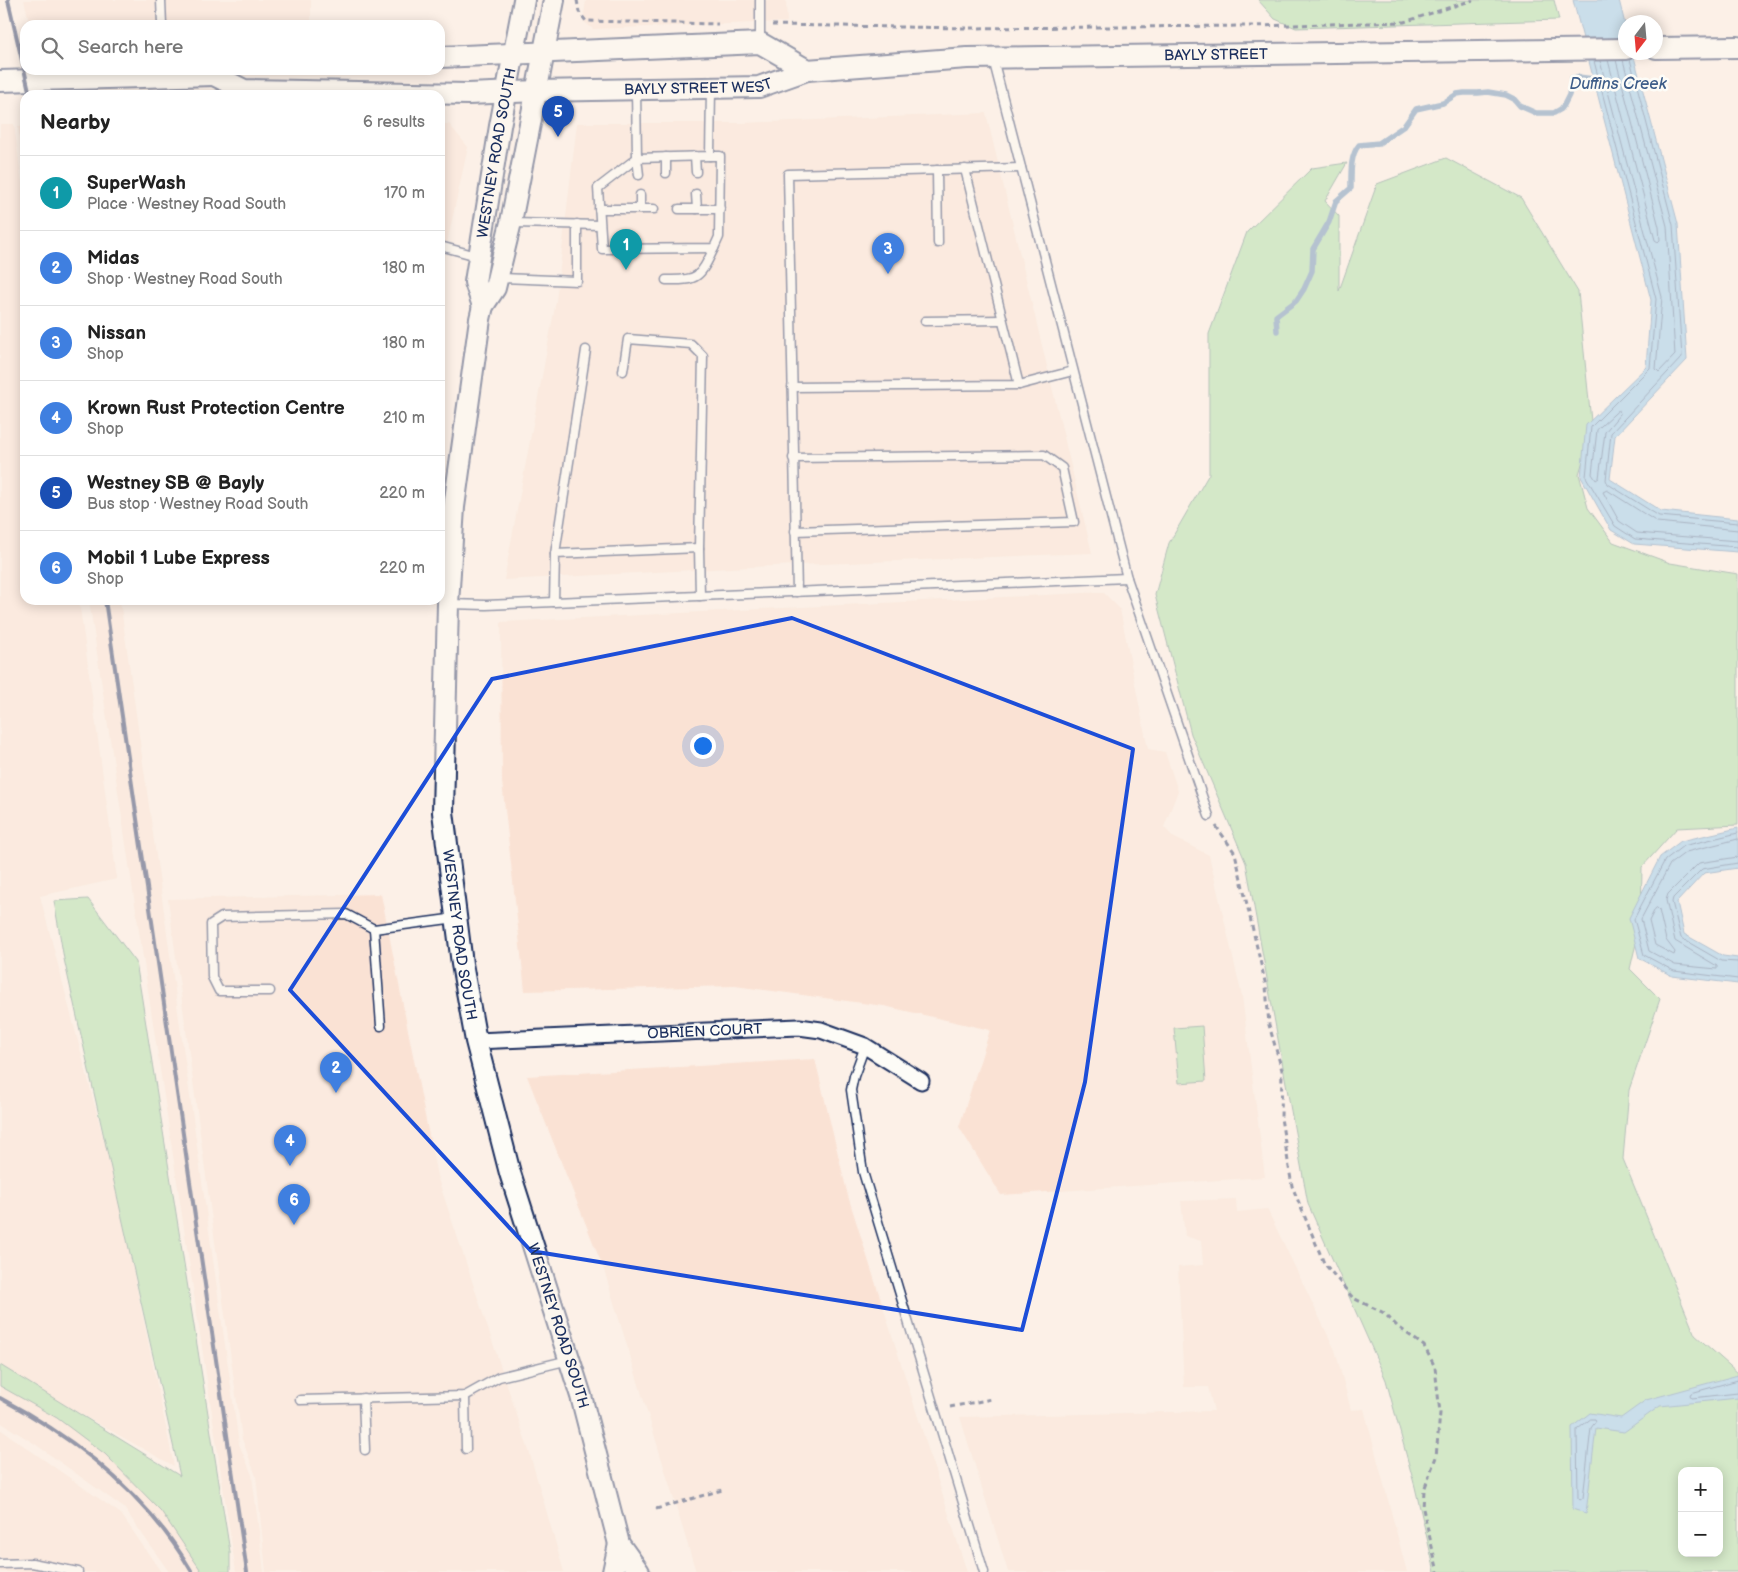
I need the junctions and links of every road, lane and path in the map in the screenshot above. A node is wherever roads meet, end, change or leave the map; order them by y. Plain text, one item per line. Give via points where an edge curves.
1 (161, 0) edge
2 (524, 0) edge
3 (554, 0) edge
4 (578, 0) edge
5 (760, 0) edge
6 (1473, 0) edge
7 (162, 20) edge
8 (721, 24) dead end
9 (760, 34) junction
10 (1738, 47) edge
11 (1663, 48) edge
12 (1618, 49) edge
13 (544, 53) junction
14 (514, 54) junction
15 (445, 57) edge
16 (992, 58) junction
17 (807, 70) junction
18 (122, 75) edge
19 (223, 75) edge
20 (0, 81) edge
21 (711, 87) junction
22 (636, 88) junction
23 (244, 90) edge
24 (537, 90) junction
25 (505, 92) junction
26 (445, 94) edge
27 (695, 156) junction
28 (710, 156) junction
29 (666, 157) junction
30 (638, 158) junction
31 (1021, 168) junction
32 (965, 169) junction
33 (937, 170) junction
34 (696, 172) dead end
35 (666, 173) dead end
36 (639, 175) dead end
37 (640, 194) dead end
38 (696, 194) dead end
39 (599, 208) junction
40 (640, 209) junction
41 (654, 209) dead end
42 (678, 209) dead end
43 (697, 209) junction
44 (720, 209) junction
45 (511, 222) junction
46 (577, 224) junction
47 (600, 225) junction
48 (938, 243) dead end
49 (445, 247) edge
50 (714, 248) junction
51 (479, 257) junction
52 (497, 278) junction
53 (587, 280) dead end
54 (666, 280) dead end
55 (577, 281) junction
56 (483, 306) junction
57 (1002, 320) junction
58 (925, 321) dead end
59 (586, 350) dead end
60 (623, 371) dead end
61 (1074, 371) junction
62 (1019, 385) junction
63 (792, 387) junction
64 (793, 458) junction
65 (795, 531) junction
66 (699, 548) junction
67 (555, 554) junction
68 (1127, 578) junction
69 (797, 592) junction
70 (700, 596) junction
71 (554, 602) junction
72 (448, 604) junction
73 (1209, 816) joint
74 (457, 918) junction
75 (374, 929) junction
76 (270, 992) dead end
77 (381, 1026) dead end
78 (476, 1041) junction
79 (865, 1046) junction
80 (921, 1081) dead end
81 (569, 1360) junction
82 (465, 1396) junction
83 (363, 1398) junction
84 (992, 1399) dead end
85 (300, 1400) dead end
86 (950, 1407) dead end
87 (365, 1450) dead end
88 (466, 1450) dead end
89 (722, 1490) dead end
90 (656, 1509) dead end
91 (619, 1544) junction
92 (0, 1564) edge
93 (78, 1572) edge
94 (613, 1572) edge
95 (638, 1572) edge
96 (984, 1572) edge
97 (1438, 1572) edge

1 - 7 lane
2 - 14 main road, WESTNEY ROAD SOUTH
3 - 13 main road, WESTNEY ROAD SOUTH
4 - 8 path via 579,12 586,21
5 - 9 lane
6 - 9 path via 1404,22
9 - 13 main road
9 - 17 main road, BAYLY STREET WEST
10 - 11 main road
12 - 16 main road, BAYLY STREET
13 - 14 main road
13 - 24 main road, WESTNEY ROAD SOUTH
14 - 15 main road
14 - 25 main road, WESTNEY ROAD SOUTH
16 - 17 main road, BAYLY STREET
16 - 31 lane
17 - 21 main road, BAYLY STREET WEST via 759,87
18 - 20 main road, BAYLY STREET WEST
19 - 23 main road, BAYLY STREET WEST
21 - 22 main road, BAYLY STREET WEST
21 - 28 lane
22 - 24 main road, BAYLY STREET WEST
22 - 30 lane
24 - 25 main road, BAYLY STREET WEST
24 - 45 main road, WESTNEY ROAD SOUTH
25 - 26 main road, BAYLY STREET WEST
25 - 51 main road, WESTNEY ROAD SOUTH
27 - 28 lane
27 - 29 lane
27 - 34 lane
28 - 44 lane via 720,156
29 - 30 lane
29 - 35 lane
30 - 36 lane
30 - 39 lane via 598,188
31 - 32 lane
31 - 61 lane
32 - 33 lane
32 - 57 lane
33 - 48 lane
33 - 63 lane via 788,174
37 - 40 lane
38 - 43 lane
39 - 40 lane
39 - 47 lane
40 - 41 lane
42 - 43 lane
43 - 44 lane
44 - 50 lane via 719,237
45 - 46 lane
45 - 52 main road, WESTNEY ROAD SOUTH
46 - 47 lane
46 - 55 lane
47 - 50 lane via 602,249
49 - 51 lane
50 - 54 lane via 704,269 694,278
51 - 56 main road, WESTNEY ROAD SOUTH via 475,282
52 - 55 lane
52 - 56 main road, WESTNEY ROAD SOUTH via 495,288
53 - 55 lane
56 - 72 main road, WESTNEY ROAD SOUTH via 454,507
57 - 58 lane
57 - 62 lane
59 - 67 lane
60 - 66 lane via 628,339 691,344 703,356
61 - 62 lane
61 - 68 lane
62 - 63 lane
63 - 64 lane
64 - 65 lane
64 - 65 lane via 1044,455 1062,468 1074,522
65 - 69 lane
66 - 67 lane
66 - 70 lane
67 - 71 lane
68 - 69 lane
68 - 73 lane
69 - 70 lane
70 - 71 lane
71 - 72 lane
72 - 74 main road, WESTNEY ROAD SOUTH via 444,812
73 - 97 path via 1235,853 1266,986 1269,1026 1282,1070 1281,1118 1292,1186 1324,1263 1353,1298 1384,1313 1424,1346 1435,1367 1440,1413 1436,1457 1424,1490 1423,1509
74 - 75 lane
74 - 78 main road, WESTNEY ROAD SOUTH
75 - 76 lane via 346,914 222,917 211,924 212,977 219,991
75 - 77 lane
78 - 79 street, OBRIEN COURT via 799,1027 821,1030
78 - 81 main road, WESTNEY ROAD SOUTH via 510,1173
79 - 80 street, OBRIEN COURT
79 - 96 lane via 850,1090 863,1172
81 - 82 lane via 499,1377
81 - 91 main road, WESTNEY ROAD SOUTH
82 - 83 lane
82 - 88 lane
83 - 85 lane
83 - 87 lane
84 - 86 path
89 - 90 path
91 - 94 main road, WESTNEY ROAD SOUTH
91 - 95 main road, WESTNEY ROAD SOUTH
92 - 93 lane via 32,1563

